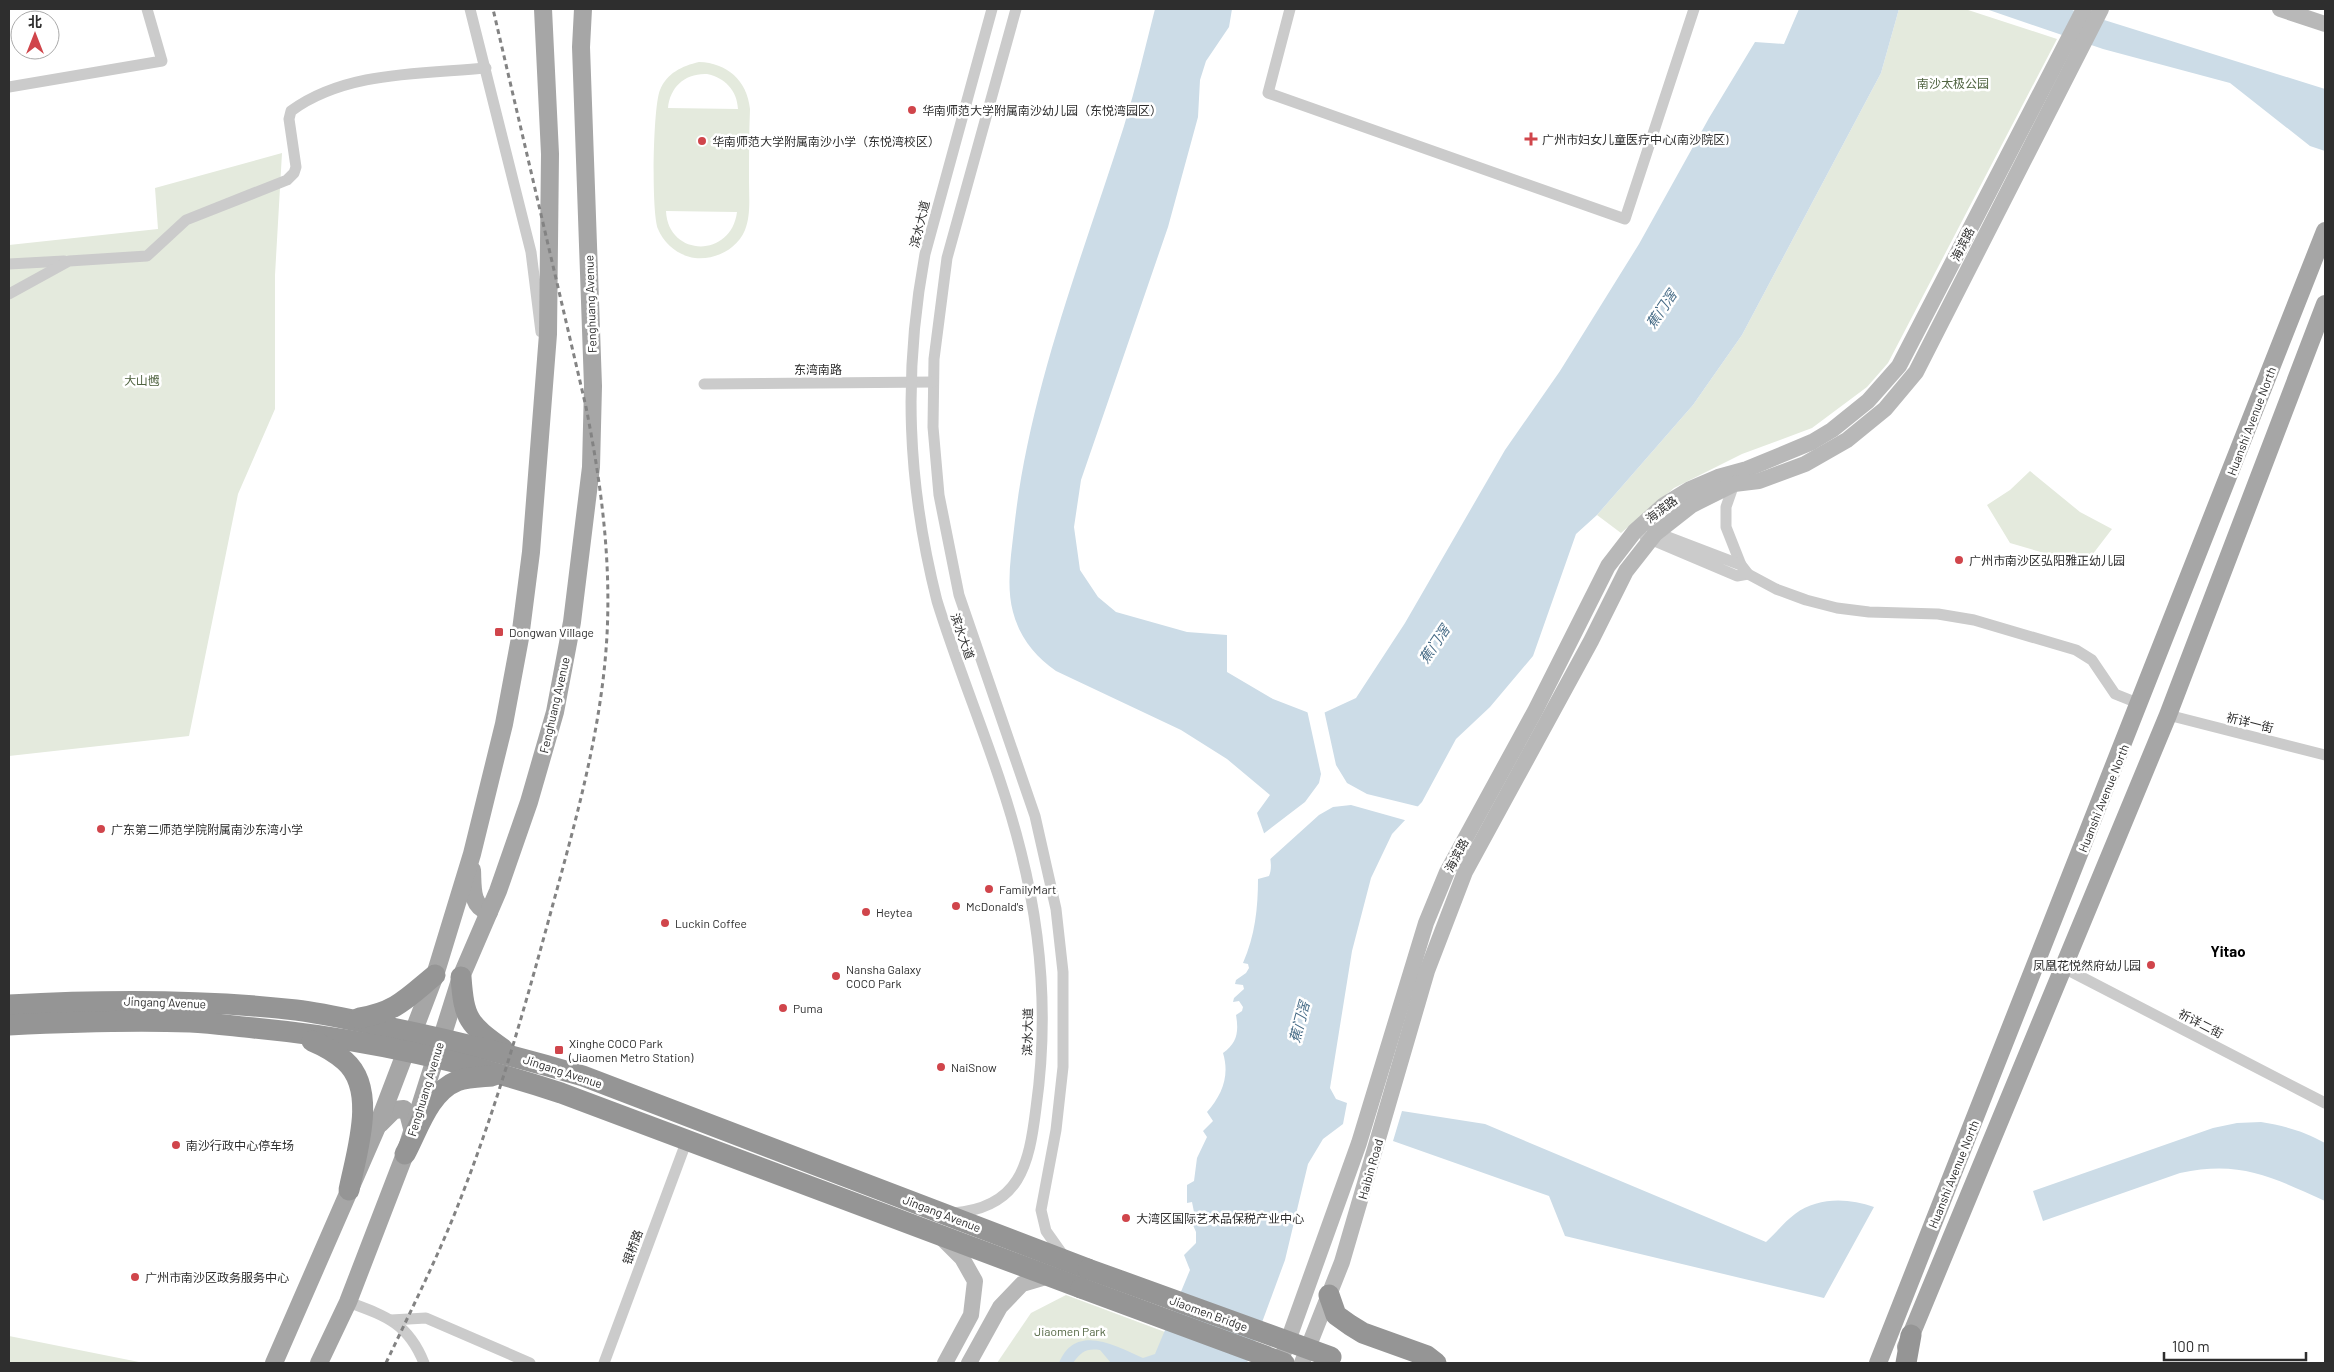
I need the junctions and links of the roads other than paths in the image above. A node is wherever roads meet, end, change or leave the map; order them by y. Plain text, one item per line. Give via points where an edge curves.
1 (147, 9) edge
2 (470, 9) edge
3 (543, 9) edge
4 (577, 9) edge
5 (582, 9) edge
6 (992, 9) edge
7 (1016, 9) edge
8 (1290, 9) edge
9 (1694, 9) edge
10 (2084, 9) edge
11 (2101, 9) edge
12 (2280, 9) edge
13 (2325, 24) edge
14 (581, 48) junction
15 (2069, 54) junction
16 (486, 68) junction
17 (9, 87) edge
18 (2325, 231) edge
19 (69, 261) junction
20 (9, 264) edge
21 (9, 294) edge
22 (2325, 304) edge
23 (544, 379) junction
24 (910, 382) junction
25 (933, 382) junction
26 (704, 384) dead end
27 (1734, 484) junction
28 (1638, 527) junction
29 (1652, 538) junction
30 (1745, 569) junction
31 (2140, 704) junction
32 (2168, 715) junction
33 (2325, 755) edge
34 (472, 854) junction
35 (489, 912) junction
36 (2064, 968) junction
37 (435, 975) junction
38 (461, 977) junction
39 (9, 1004) edge
40 (339, 1018) junction
41 (9, 1025) edge
42 (294, 1032) junction
43 (325, 1037) junction
44 (411, 1041) junction
45 (438, 1047) junction
46 (509, 1065) junction
47 (2325, 1103) edge
48 (378, 1127) junction
49 (413, 1132) junction
50 (686, 1140) junction
51 (405, 1154) junction
52 (349, 1190) junction
53 (938, 1212) junction
54 (938, 1235) junction
55 (1080, 1273) junction
56 (1049, 1276) junction
57 (1329, 1295) junction
58 (348, 1302) junction
59 (971, 1315) junction
60 (391, 1320) junction
61 (990, 1325) junction
62 (1911, 1335) junction
63 (1338, 1360) edge
64 (274, 1363) edge
65 (319, 1363) edge
66 (424, 1363) edge
67 (530, 1363) edge
68 (604, 1363) edge
69 (945, 1363) edge
70 (969, 1363) edge
71 (1280, 1363) edge
72 (1284, 1363) edge
73 (1302, 1363) edge
74 (1436, 1363) edge
75 (1878, 1363) edge
76 (1900, 1363) edge
77 (1906, 1363) edge

1 - 17 street via 162,61
2 - 16 street
3 - 23 main road via 550,154 548,334
4 - 14 main road
5 - 14 main road, Fenghuang Avenue
6 - 24 street, 滨水大道 via 925,254 914,323
7 - 25 street, 滨水大道 via 948,258 937,326
8 - 9 street via 1268,94 1625,219
10 - 15 street, 海滨路
11 - 15 street, 海滨路
12 - 13 street
14 - 35 main road, Fenghuang Avenue via 593,386 591,467 572,622 555,712 529,802
15 - 27 street, 海滨路 via 1916,372 1867,426 1827,453 1782,474
15 - 28 street, 海滨路 via 1899,366 1884,384 1850,416 1812,442 1690,489
16 - 19 street via 373,78 321,94 291,111 296,166 287,180 186,220 147,256
16 - 23 street via 531,252
18 - 31 main road, Huanshi Avenue North
19 - 20 street
19 - 21 street
22 - 32 main road, Huanshi Avenue North
23 - 34 main road via 539,475 520,638 504,724
24 - 25 street, 东湾南路
24 - 26 street, 东湾南路
24 - 53 street, 滨水大道 via 912,463 928,567 1021,852 1033,912 1042,1004 1038,1096 1023,1171 1011,1188 994,1202 967,1212
25 - 55 street, 滨水大道 via 935,461 951,562 969,628 1034,816 1056,909 1065,1004 1063,1067 1056,1130 1041,1210 1051,1241
27 - 29 street, 海滨路 via 1692,505
27 - 30 street via 1726,507 1726,527
28 - 29 street
28 - 71 street, 海滨路 via 1608,566 1535,710 1446,872 1426,923 1366,1120
29 - 30 street via 1737,576
29 - 57 street, Haibin Road via 1626,571 1465,872 1428,971 1342,1262
30 - 31 street via 1776,589 1837,608 1938,614 1974,620 2076,650 2092,660 2115,694
31 - 75 main road, Huanshi Avenue North
32 - 33 street, 祈详一街
32 - 36 main road, Huanshi Avenue North
34 - 35 main road via 475,902
34 - 37 main road
35 - 38 main road, Fenghuang Avenue
36 - 47 street, 祈详二街
36 - 62 main road, Huanshi Avenue North
37 - 40 highway via 393,1008 375,1015
37 - 44 main road
38 - 45 main road, Fenghuang Avenue
38 - 46 highway via 467,1016
39 - 40 highway, Jingang Avenue via 107,1000 194,1002 297,1010
40 - 43 highway
40 - 44 highway, Jingang Avenue
41 - 42 highway, Jingang Avenue via 193,1022
42 - 43 highway, Jingang Avenue
42 - 52 highway via 330,1049 347,1062 358,1079 363,1097 363,1121
43 - 44 highway, Jingang Avenue
44 - 45 highway, Jingang Avenue
44 - 48 main road
45 - 46 highway, Jingang Avenue
45 - 49 main road, Fenghuang Avenue
46 - 50 highway, Jingang Avenue via 561,1093
46 - 51 highway via 456,1081 442,1090 432,1102
46 - 53 highway, Jingang Avenue via 583,1076
48 - 49 main road via 387,1115 400,1108 408,1113
48 - 52 main road
49 - 51 main road, Fenghuang Avenue
50 - 54 highway, Jingang Avenue
50 - 68 street, 银桥路
51 - 58 main road, Fenghuang Avenue
52 - 64 main road
53 - 55 highway, Jingang Avenue
54 - 56 highway, Jingang Avenue
54 - 59 street via 962,1258 975,1281
55 - 56 highway, Jingang Avenue
55 - 63 highway, Jiaomen Bridge, bridge
55 - 72 highway, Jiaomen Bridge, bridge
56 - 61 street via 1022,1284 1000,1307
57 - 73 street, Haibin Road
57 - 74 highway via 1336,1315 1350,1325 1363,1333 1427,1356
58 - 60 street
58 - 65 main road, Fenghuang Avenue
59 - 61 street via 981,1313
59 - 69 street
60 - 66 street via 408,1333
60 - 67 street via 426,1318
61 - 70 street
62 - 76 main road, Huanshi Avenue North
62 - 77 highway

